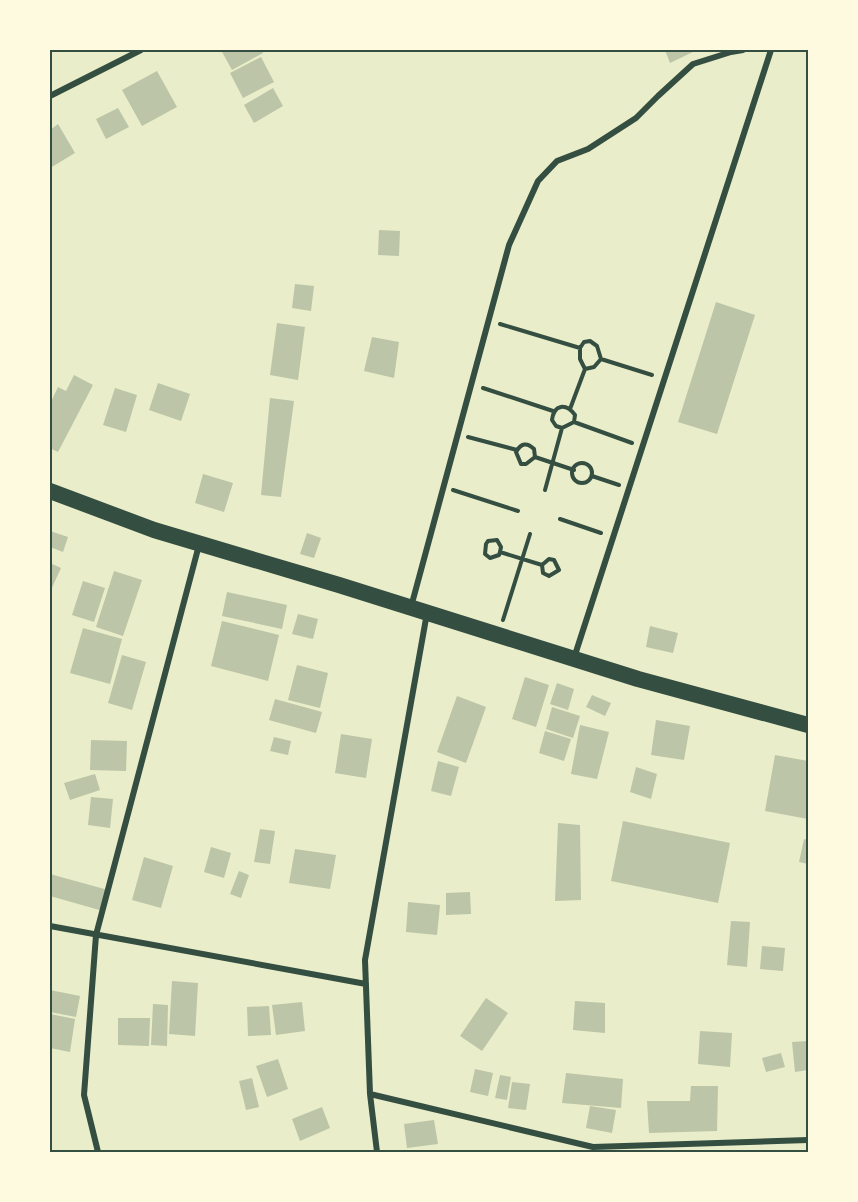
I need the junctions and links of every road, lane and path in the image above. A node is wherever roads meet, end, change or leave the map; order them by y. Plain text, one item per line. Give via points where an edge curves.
1 (141, 50) edge
2 (743, 50) edge
3 (771, 50) edge
4 (50, 96) edge
5 (488, 321) junction
6 (580, 348) junction
7 (601, 359) junction
8 (585, 369) junction
9 (664, 379) junction
10 (471, 384) junction
11 (570, 409) junction
12 (553, 411) junction
13 (574, 422) junction
14 (562, 428) junction
15 (458, 434) junction
16 (643, 447) junction
17 (517, 450) junction
18 (535, 457) junction
19 (552, 463) junction
20 (574, 470) junction
21 (591, 476) junction
22 (444, 487) junction
23 (629, 488) junction
24 (545, 490) dead end
25 (50, 491) edge
26 (518, 511) dead end
27 (560, 519) dead end
28 (530, 534) dead end
29 (613, 537) junction
30 (199, 543) junction
31 (500, 552) junction
32 (522, 559) junction
33 (542, 566) junction
34 (419, 610) junction
35 (498, 635) junction
36 (574, 658) junction
37 (808, 725) edge
38 (50, 926) edge
39 (96, 935) junction
40 (366, 984) junction
41 (370, 1094) junction
42 (808, 1140) edge
43 (98, 1152) edge
44 (377, 1152) edge

1 - 4 street
2 - 5 street via 693,64 636,118 588,149 558,161 538,181 509,245
3 - 9 street
5 - 6 path
5 - 10 street
6 - 7 path via 590,341 597,346
6 - 8 path
7 - 8 path via 594,368
7 - 9 path
8 - 11 path
9 - 16 street
10 - 12 path
10 - 15 street
11 - 12 path via 562,406
11 - 13 path via 575,415
12 - 14 path via 552,420
13 - 14 path
13 - 16 path
14 - 19 path
15 - 17 path
15 - 22 street
16 - 23 street
17 - 18 path via 524,444 530,445
17 - 18 path via 521,464
18 - 19 path
19 - 20 path
19 - 24 path
20 - 21 path via 586,463
20 - 21 path via 575,481 581,483
21 - 23 path
22 - 26 path
22 - 34 street
23 - 29 street
25 - 30 highway via 144,527
27 - 29 path
28 - 32 path
29 - 36 street
30 - 34 highway
30 - 39 street
31 - 31 path via 490,558 485,554 488,541 497,540
31 - 32 path
32 - 33 path
32 - 35 path
33 - 33 path via 545,560 554,560 559,570 549,576 543,573
34 - 35 highway
34 - 40 street via 365,960
35 - 36 highway
36 - 37 highway
38 - 39 street
39 - 40 street
39 - 43 street via 84,1095
40 - 41 street
41 - 42 street via 593,1147
41 - 44 street

